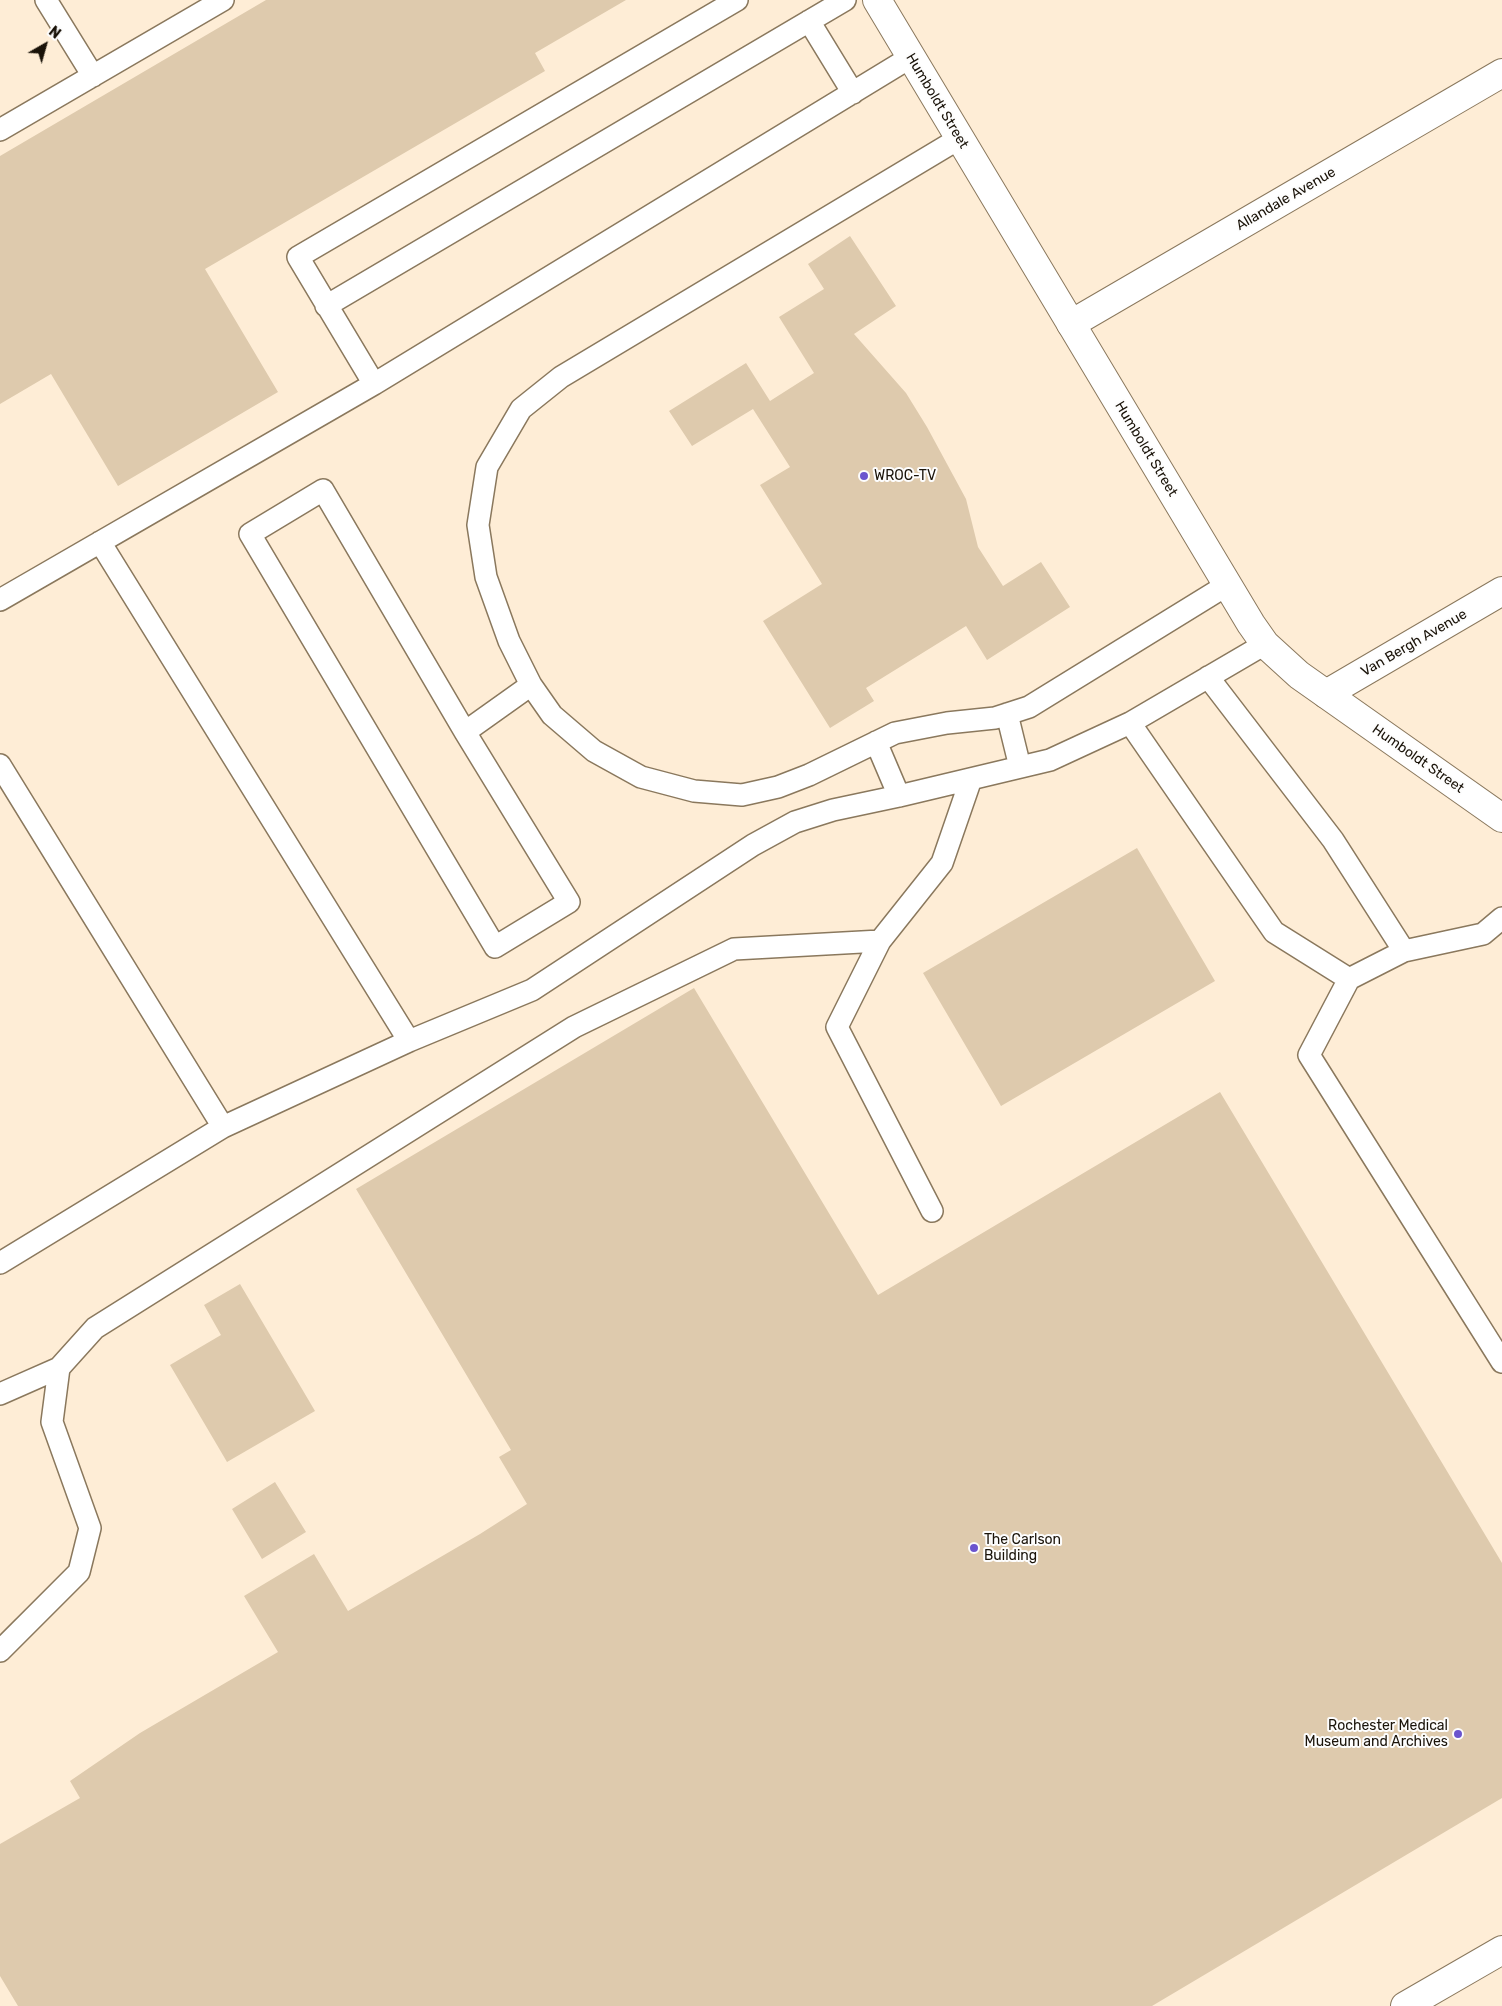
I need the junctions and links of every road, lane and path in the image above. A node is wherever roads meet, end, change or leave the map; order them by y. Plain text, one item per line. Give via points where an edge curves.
1 (46, 0) edge
2 (223, 0) edge
3 (736, 0) edge
4 (845, 0) edge
5 (877, 0) edge
6 (809, 21) junction
7 (911, 57) junction
8 (1502, 73) edge
9 (93, 76) junction
10 (853, 93) junction
11 (0, 130) edge
12 (960, 138) junction
13 (326, 306) junction
14 (1071, 324) junction
15 (374, 384) junction
16 (100, 542) junction
17 (1227, 585) junction
18 (1502, 591) edge
19 (0, 600) edge
20 (1265, 644) junction
21 (1208, 677) junction
22 (531, 685) junction
23 (1326, 694) junction
24 (1008, 714) junction
25 (1130, 723) junction
26 (465, 732) junction
27 (876, 742) junction
28 (0, 765) edge
29 (1020, 767) junction
30 (971, 779) junction
31 (899, 796) junction
32 (1502, 818) edge
33 (1498, 927) edge
34 (880, 941) junction
35 (1404, 951) junction
36 (1349, 979) junction
37 (409, 1041) junction
38 (224, 1127) junction
39 (932, 1211) dead end
40 (0, 1263) edge
41 (1502, 1362) edge
42 (59, 1368) junction
43 (0, 1394) edge
44 (0, 1651) edge
45 (1502, 1950) edge
46 (1405, 2006) edge

1 - 9 lane
2 - 9 lane
3 - 13 lane via 298,257
4 - 6 lane
5 - 7 street, Humboldt Street
6 - 10 lane
6 - 13 lane
7 - 10 lane
7 - 12 street, Humboldt Street
8 - 14 street, Allandale Avenue
9 - 11 lane
10 - 15 lane
12 - 14 street, Humboldt Street
12 - 22 lane via 561,376 521,409 486,467 478,525 486,577 509,642
13 - 15 lane
14 - 17 street, Humboldt Street
15 - 16 lane
16 - 19 lane
16 - 37 lane
17 - 20 street, Humboldt Street
17 - 24 lane via 1029,708
18 - 23 street, Van Bergh Avenue
20 - 21 lane
20 - 23 street, Humboldt Street
21 - 25 lane
21 - 35 lane via 1333,840
22 - 26 lane
22 - 27 lane via 552,715 594,751 641,777 694,791 742,795 778,787
23 - 32 street, Humboldt Street
24 - 27 lane via 895,733
24 - 29 lane
25 - 29 lane via 1050,760
25 - 36 lane via 1274,932
26 - 26 lane via 569,902 495,947 250,534 323,490
27 - 31 lane
28 - 38 lane
29 - 30 lane
30 - 31 lane
30 - 34 lane via 942,863
31 - 37 lane via 795,822 753,845 532,990
33 - 35 lane via 1483,934
34 - 39 lane via 837,1027
34 - 42 lane via 734,949 574,1027 95,1328
35 - 36 lane
36 - 41 lane via 1309,1056
37 - 38 lane
38 - 40 lane
42 - 43 lane
42 - 44 lane via 52,1422 90,1528 79,1572
45 - 46 street

